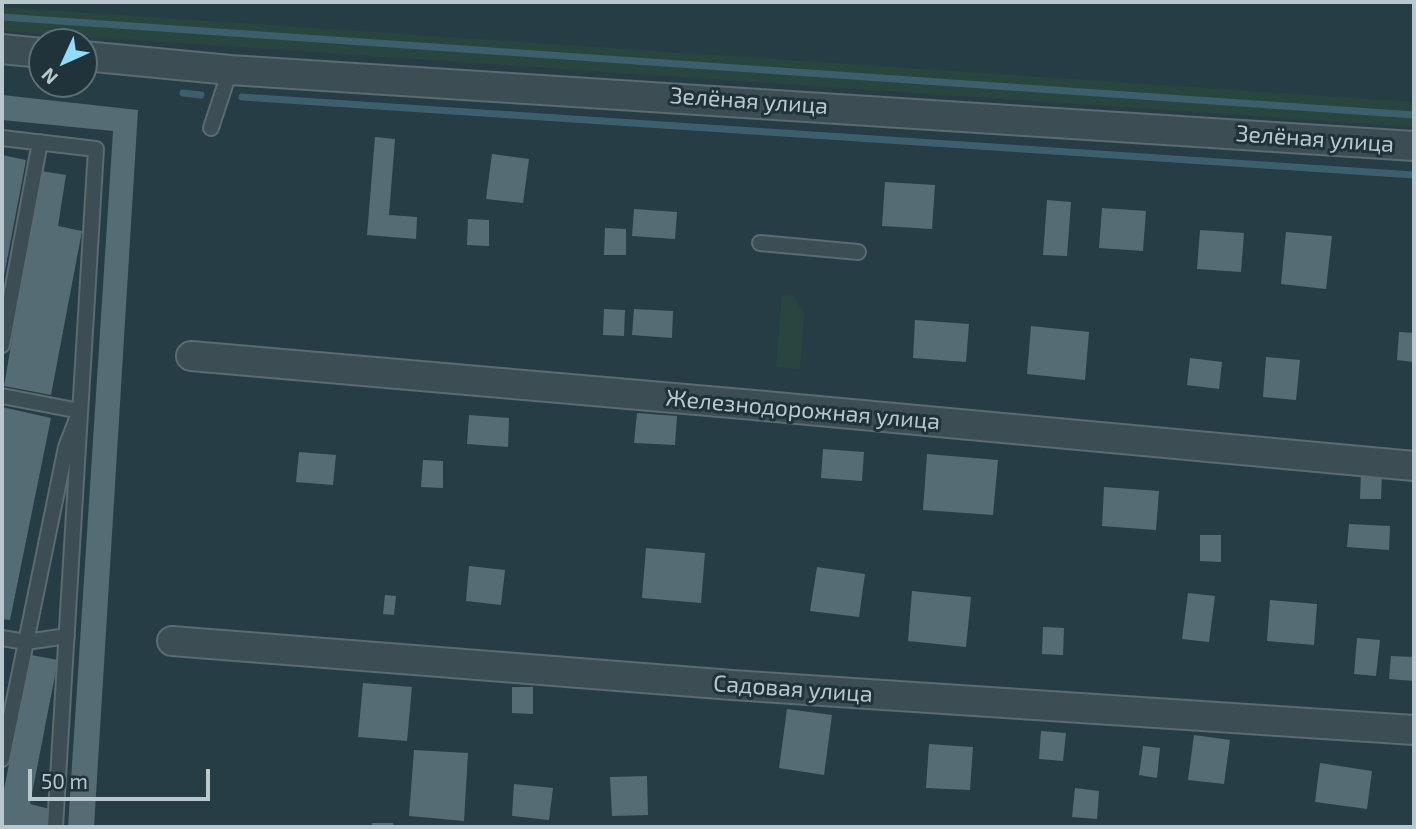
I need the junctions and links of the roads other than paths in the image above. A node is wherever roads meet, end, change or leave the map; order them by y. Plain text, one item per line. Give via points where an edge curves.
1 (2, 49) edge
2 (28, 52) edge
3 (98, 57) edge
4 (230, 70) junction
5 (211, 128) dead end
6 (2, 138) edge
7 (40, 142) junction
8 (1414, 146) edge
9 (760, 243) dead end
10 (858, 252) dead end
11 (2, 345) edge
12 (191, 356) dead end
13 (2, 396) edge
14 (80, 411) junction
15 (1414, 466) edge
16 (67, 636) junction
17 (2, 638) edge
18 (172, 641) dead end
19 (26, 642) junction
20 (1414, 730) edge
21 (2, 759) edge
22 (55, 827) edge

1 - 2 street
3 - 4 street, Зелёная улица
4 - 5 lane
4 - 8 street, Зелёная улица
6 - 7 lane
7 - 11 lane
7 - 14 lane via 96,149
9 - 10 lane
12 - 15 street, Железнодорожная улица
13 - 14 lane
14 - 16 lane
14 - 19 lane via 66,447
16 - 19 lane
16 - 22 lane
17 - 19 lane
18 - 20 street, Садовая улица via 746,686
19 - 21 lane

